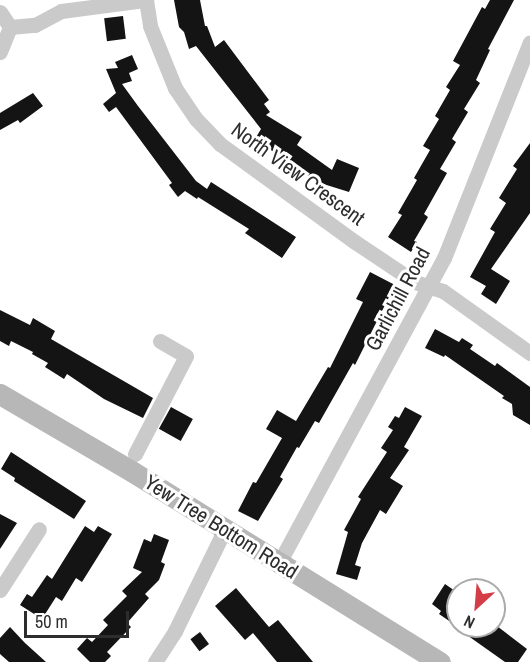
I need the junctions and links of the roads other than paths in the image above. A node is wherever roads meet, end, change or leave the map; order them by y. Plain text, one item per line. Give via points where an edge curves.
1 (146, 0) edge
2 (0, 12) edge
3 (10, 27) junction
4 (530, 42) edge
5 (0, 52) edge
6 (429, 287) junction
7 (160, 341) dead end
8 (530, 353) edge
9 (0, 394) edge
10 (135, 454) dead end
11 (39, 529) dead end
12 (225, 529) junction
13 (279, 563) junction
14 (0, 591) edge
15 (155, 662) edge
16 (440, 662) edge

1 - 3 street via 61,10 35,25
1 - 6 street, North View Crescent via 153,36 175,88 196,119 220,144 355,242 415,282
2 - 3 street
3 - 5 street
4 - 6 street, Garlichill Road via 460,224
6 - 8 street, North View Crescent via 443,291
6 - 13 street, Garlichill Road
7 - 10 street via 186,356
9 - 12 main road, Yew Tree Bottom Road
11 - 14 street
12 - 13 main road, Yew Tree Bottom Road
12 - 15 street via 175,631
13 - 16 main road, Yew Tree Bottom Road

